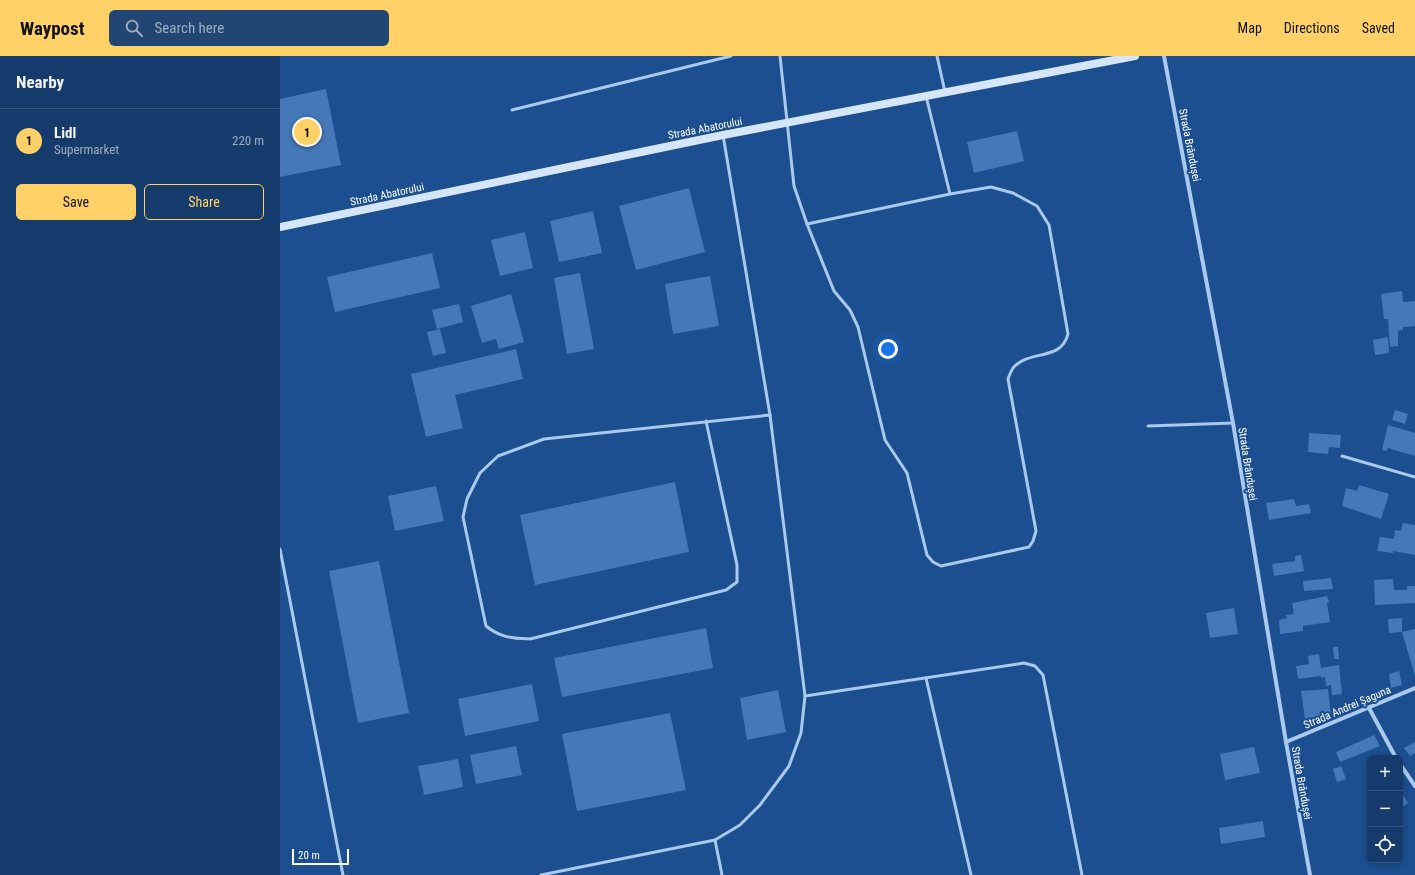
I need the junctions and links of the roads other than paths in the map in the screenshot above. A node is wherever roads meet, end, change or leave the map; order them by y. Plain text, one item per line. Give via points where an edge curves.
1 (731, 56) edge
2 (780, 56) edge
3 (938, 56) edge
4 (1135, 56) edge
5 (1164, 56) edge
6 (1124, 57) edge
7 (945, 92) junction
8 (926, 96) junction
9 (512, 110) dead end
10 (786, 124) junction
11 (723, 135) junction
12 (950, 194) junction
13 (807, 224) junction
14 (280, 227) edge
15 (770, 414) junction
16 (706, 421) junction
17 (1233, 423) junction
18 (1148, 426) dead end
19 (1342, 456) dead end
20 (1415, 477) edge
21 (280, 549) edge
22 (926, 678) junction
23 (1415, 688) edge
24 (805, 696) junction
25 (1369, 708) junction
26 (1286, 742) junction
27 (1394, 755) edge
28 (1403, 768) edge
29 (1415, 786) edge
30 (715, 840) junction
31 (343, 875) edge
32 (541, 875) edge
33 (722, 875) edge
34 (971, 875) edge
35 (1082, 875) edge
36 (1310, 875) edge

1 - 9 lane
2 - 10 lane
3 - 7 lane
4 - 6 street, Strada Abatorului
5 - 17 street, Strada Brândușei
6 - 7 street, Strada Abatorului
7 - 8 street, Strada Abatorului
8 - 10 street, Strada Abatorului
8 - 12 lane
10 - 11 street, Strada Abatorului
10 - 13 lane via 794,186
11 - 14 street, Strada Abatorului
11 - 15 lane
12 - 13 lane
12 - 13 lane via 991,187 1013,193 1037,206 1049,225 1068,334 1061,349 1021,362 1013,368 1008,379 1036,531 1033,541 1029,547 941,566 927,555 907,473 885,440 858,327 850,310 834,290
15 - 16 lane
15 - 24 lane
16 - 16 lane via 544,439 498,456 480,472 467,499 463,517 486,626 496,634 530,639 726,590 737,582 737,565
17 - 18 lane
17 - 26 street, Strada Brândușei
19 - 20 lane
21 - 31 lane
22 - 24 lane
22 - 34 lane
22 - 35 lane via 1024,663 1035,666 1044,675
23 - 25 street, Strada Andrei Șaguna
24 - 30 lane via 801,733 789,766 760,805 740,826
25 - 26 street, Strada Andrei Șaguna
25 - 27 street
26 - 36 street, Strada Brândușei
28 - 29 street
30 - 32 lane
30 - 33 lane

